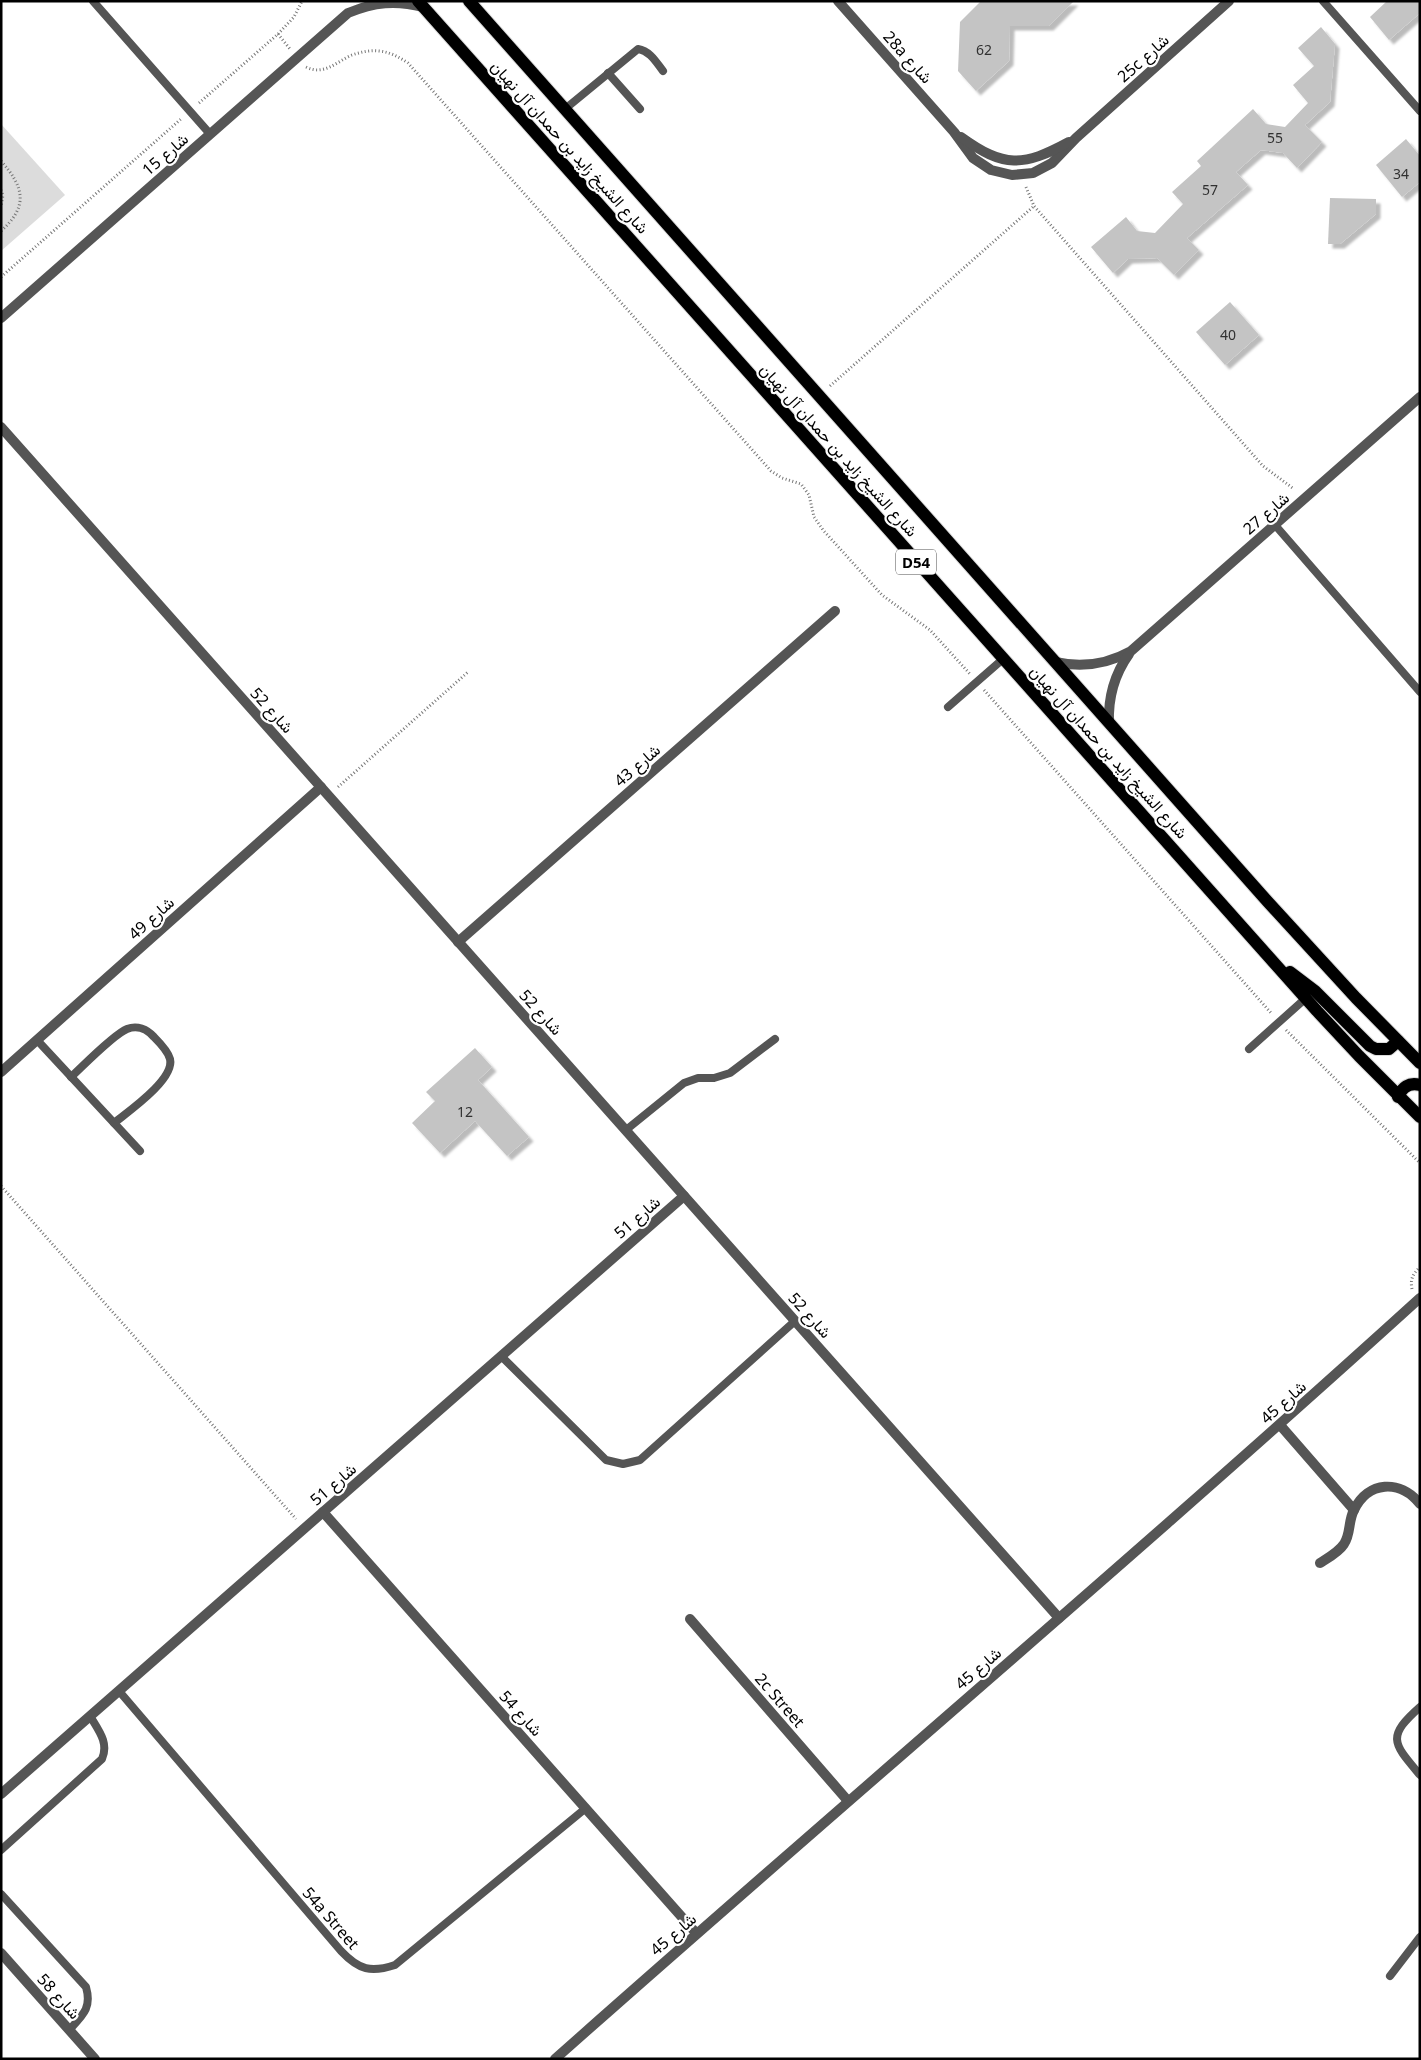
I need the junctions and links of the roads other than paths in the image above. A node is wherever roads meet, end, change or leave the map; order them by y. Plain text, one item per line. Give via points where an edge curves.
1 (94, 1) edge
2 (354, 1) edge
3 (469, 1) edge
4 (838, 1) edge
5 (1230, 1) edge
6 (1322, 1) edge
7 (420, 4) edge
8 (348, 12) junction
9 (663, 71) dead end
10 (608, 73) junction
11 (565, 109) junction
12 (640, 109) dead end
13 (1420, 111) edge
14 (954, 132) junction
15 (210, 134) junction
16 (1076, 138) junction
17 (1006, 160) joint
18 (1004, 174) joint
19 (1, 318) edge
20 (1420, 397) edge
21 (1, 427) edge
22 (1275, 525) junction
23 (835, 612) dead end
24 (1131, 651) junction
25 (1003, 659) junction
26 (1055, 662) junction
27 (1420, 692) edge
28 (948, 707) dead end
29 (1109, 723) junction
30 (325, 791) junction
31 (458, 942) junction
32 (1278, 964) junction
33 (1306, 998) junction
34 (775, 1039) dead end
35 (37, 1040) junction
36 (1398, 1041) junction
37 (1249, 1050) dead end
38 (1420, 1062) edge
39 (1, 1072) edge
40 (71, 1077) junction
41 (1420, 1085) edge
42 (1398, 1097) junction
43 (1420, 1117) edge
44 (114, 1123) junction
45 (626, 1130) junction
46 (140, 1151) dead end
47 (684, 1196) junction
48 (1419, 1298) edge
49 (795, 1321) junction
50 (501, 1356) junction
51 (1280, 1425) junction
52 (1420, 1504) edge
53 (1354, 1510) junction
54 (323, 1512) junction
55 (1320, 1563) dead end
56 (1059, 1618) junction
57 (690, 1620) dead end
58 (119, 1691) junction
59 (1420, 1707) edge
60 (90, 1716) junction
61 (1420, 1775) edge
62 (1, 1794) edge
63 (848, 1801) junction
64 (586, 1808) junction
65 (1, 1850) edge
66 (1, 1894) edge
67 (696, 1933) junction
68 (1420, 1937) edge
69 (1, 1953) edge
70 (1390, 1976) dead end
71 (69, 2030) junction
72 (95, 2059) edge
73 (555, 2059) edge

1 - 15 lane
2 - 8 street, شارع 15
3 - 11 main road, شارع الشيخ زايد بن حمدان آل نهيان / D54
4 - 14 street, 28a شارع
5 - 16 street, 25c شارع
6 - 13 lane
7 - 8 street, شارع 15 via 385,2
7 - 25 main road, شارع الشيخ زايد بن حمدان آل نهيان / D54
8 - 15 street, شارع 15
9 - 10 lane via 650,54 638,50
10 - 11 lane
10 - 12 lane
11 - 26 main road, شارع الشيخ زايد بن حمدان آل نهيان / D54
14 - 17 street, 28a شارع via 984,153
14 - 18 street, 28a شارع via 974,158 991,170
15 - 19 street, شارع 15
16 - 17 street, 25c شارع via 1040,157
16 - 18 street, 25c شارع via 1052,163 1038,171
20 - 22 street, شارع 27
21 - 30 street, شارع 52
22 - 24 street, شارع 27
22 - 27 lane
23 - 31 street, شارع 43
24 - 26 street, شارع 27 via 1094,665
24 - 29 street, شارع 27 via 1112,685
25 - 28 lane
25 - 32 main road, شارع الشيخ زايد بن حمدان آل نهيان / D54
26 - 29 main road, شارع الشيخ زايد بن حمدان آل نهيان / D54
29 - 36 main road, شارع الشيخ زايد بن حمدان آل نهيان / D54 via 1268,902
30 - 31 street, شارع 52
30 - 35 street, شارع 49
31 - 45 street, شارع 52
32 - 33 main road, شارع الشيخ زايد بن حمدان آل نهيان / D54
32 - 36 main road via 1315,991 1370,1046 1388,1050
33 - 37 lane
33 - 42 main road, شارع الشيخ زايد بن حمدان آل نهيان / D54
34 - 45 lane via 730,1073 684,1082
35 - 39 street, شارع 49
35 - 40 lane
36 - 38 main road, شارع الشيخ زايد بن حمدان آل نهيان / D54
40 - 44 lane
40 - 44 lane via 127,1029 142,1028 154,1037 168,1053 169,1072
41 - 42 main road via 1404,1087
42 - 43 main road, شارع الشيخ زايد بن حمدان آل نهيان / D54
44 - 46 lane
45 - 47 street, شارع 52
47 - 49 street, شارع 52
47 - 50 street, شارع 51
48 - 51 street, شارع 45
49 - 50 lane via 640,1460 623,1464 606,1460
49 - 56 street, شارع 52
50 - 54 street, شارع 51
51 - 53 street
51 - 56 street, شارع 45
52 - 53 street via 1403,1489 1380,1487 1369,1492
53 - 55 street via 1345,1543
54 - 58 street, شارع 51
54 - 64 street, شارع 54
56 - 63 street, شارع 45
57 - 63 street, 2c Street
58 - 60 street, شارع 51
58 - 64 lane, 54a Street via 341,1952 366,1969 381,1970 395,1965
59 - 61 lane via 1399,1728 1396,1738 1399,1749
60 - 62 street, شارع 51
60 - 65 lane via 105,1743 102,1759
63 - 67 street, شارع 45
64 - 67 street, شارع 54
66 - 71 lane via 86,1987 89,1998 87,2010
67 - 73 street, شارع 45
68 - 70 lane
69 - 71 street, شارع 58
71 - 72 street, شارع 58

